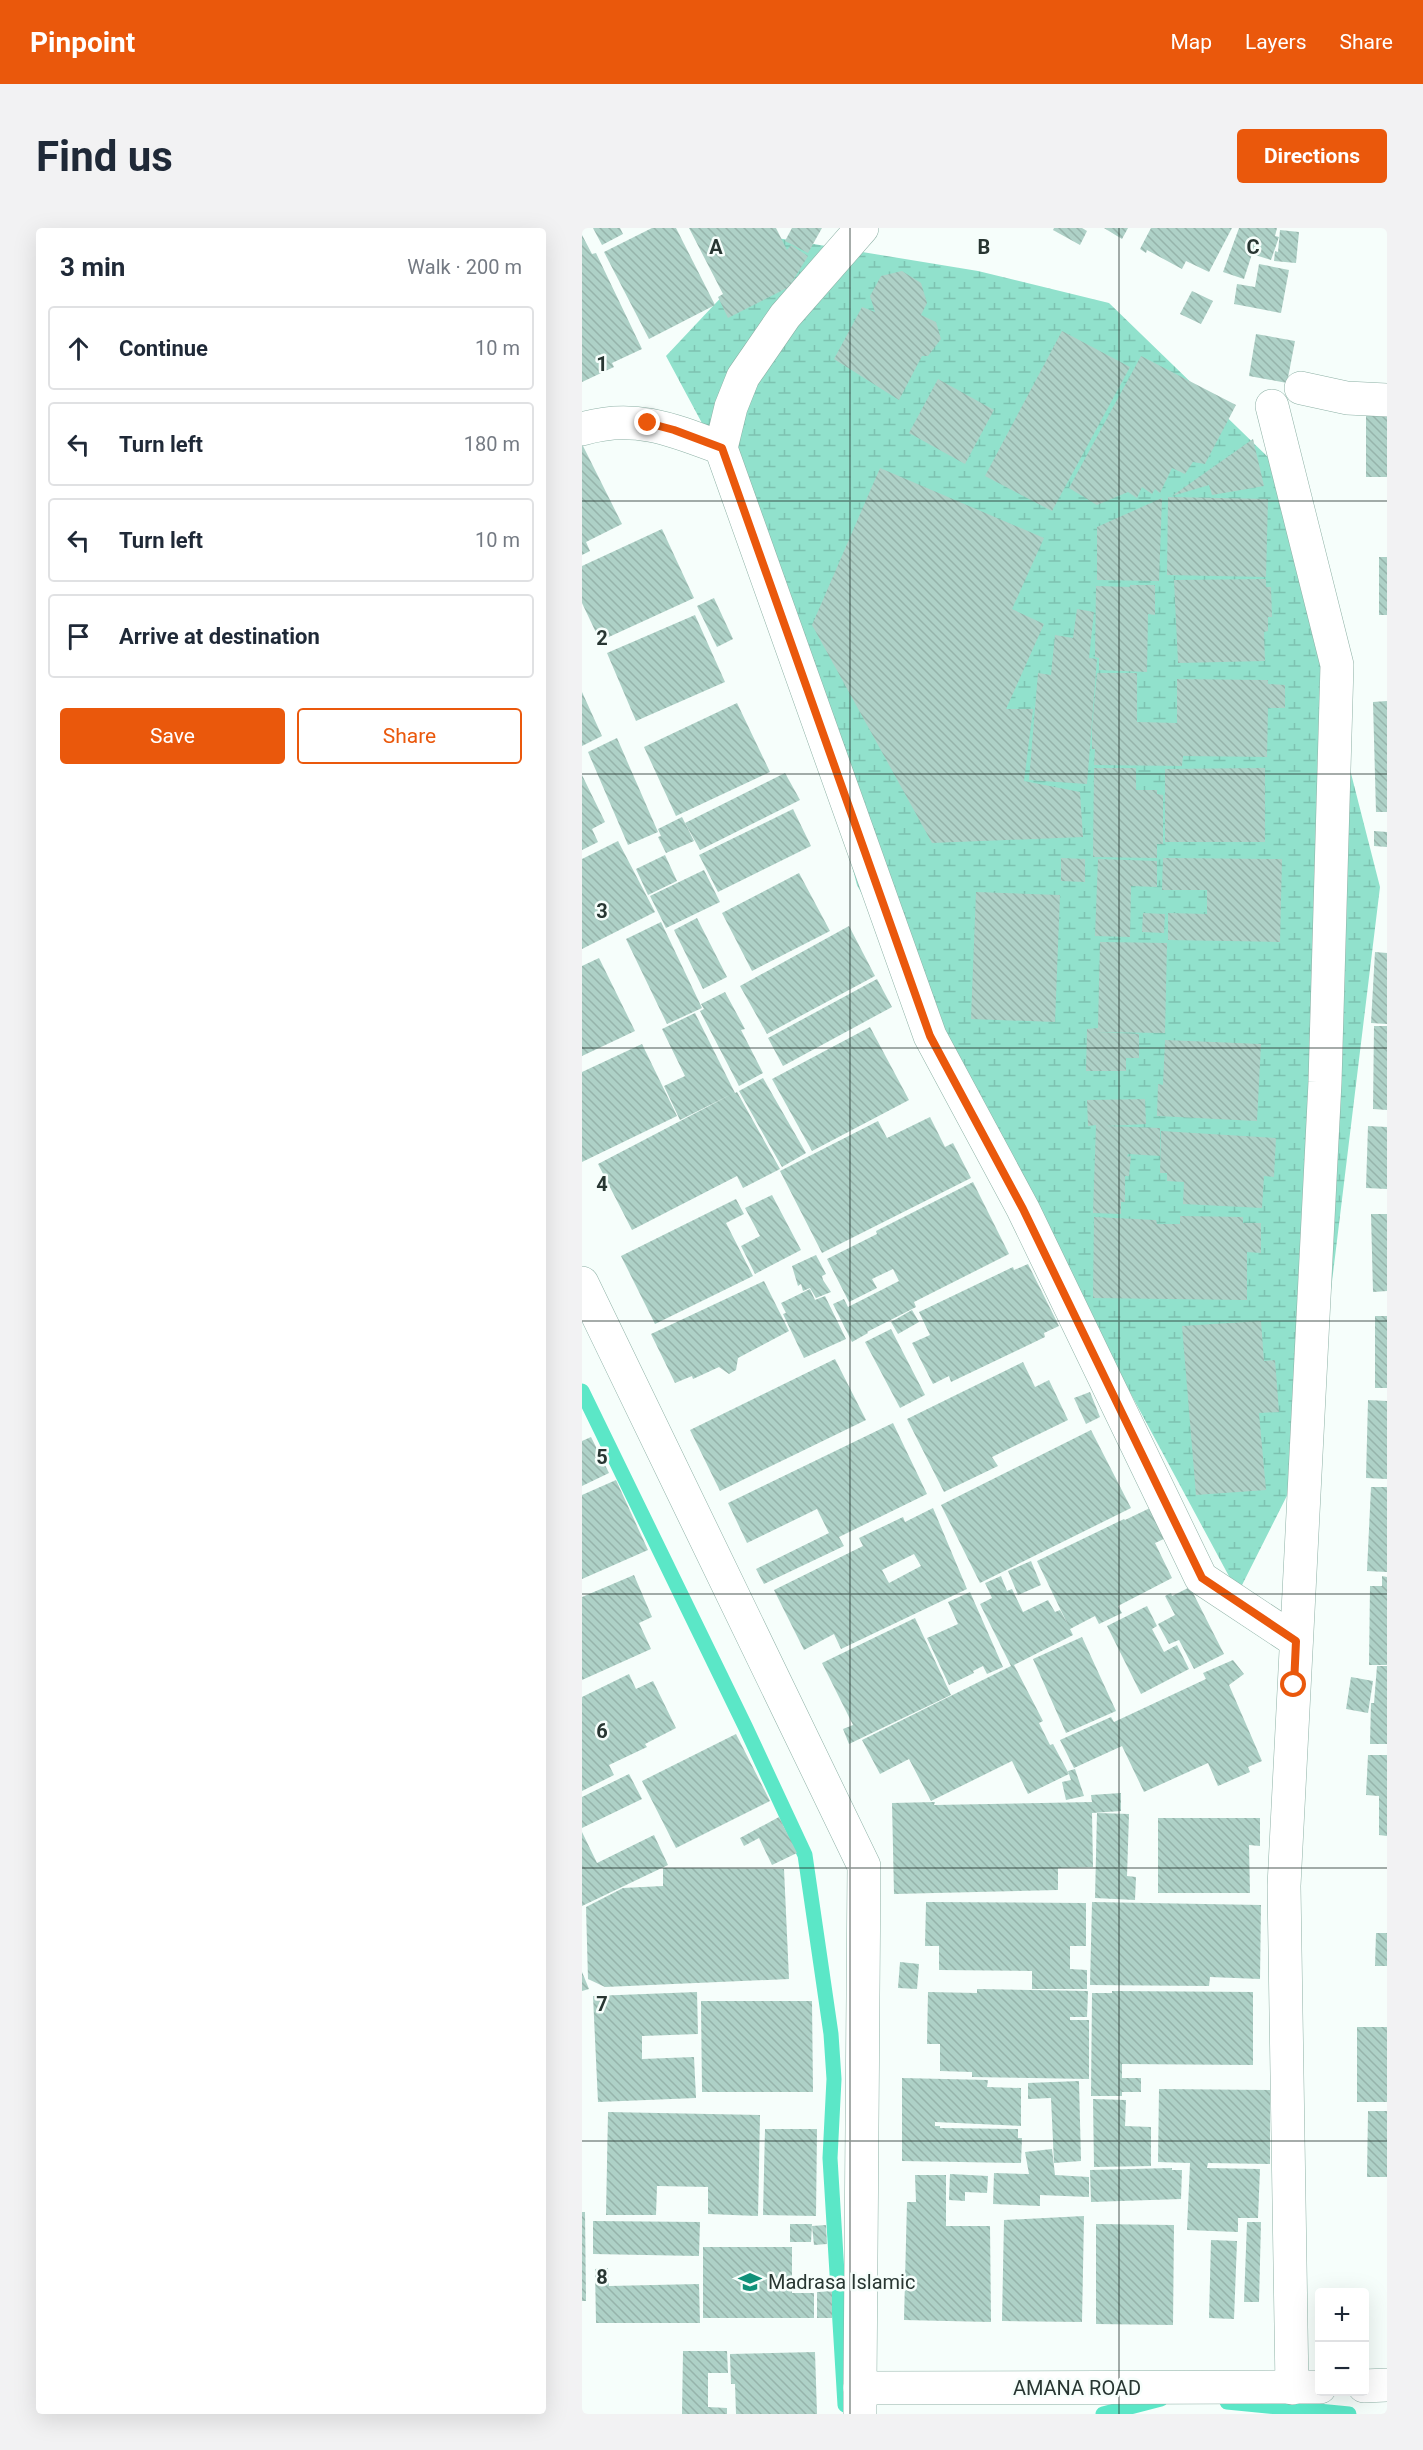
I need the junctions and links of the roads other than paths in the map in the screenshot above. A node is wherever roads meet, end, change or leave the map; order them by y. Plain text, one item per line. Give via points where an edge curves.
1 (862, 228) edge
2 (1301, 388) dead end
3 (1387, 400) edge
4 (1272, 406) dead end
5 (582, 429) edge
6 (722, 448) junction
7 (582, 1283) edge
8 (1296, 1641) junction
9 (1387, 2385) edge
10 (1369, 2386) edge
11 (1306, 2388) edge
12 (860, 2401) edge

1 - 6 street via 785,316 743,377
2 - 3 street via 1347,398
4 - 8 street via 1337,665 1325,1082
5 - 6 street via 620,422 648,423
6 - 8 street via 930,1036 1023,1209 1202,1578
7 - 12 street via 864,1866
8 - 11 street via 1284,1886
9 - 10 street
11 - 12 street, AMANA ROAD

